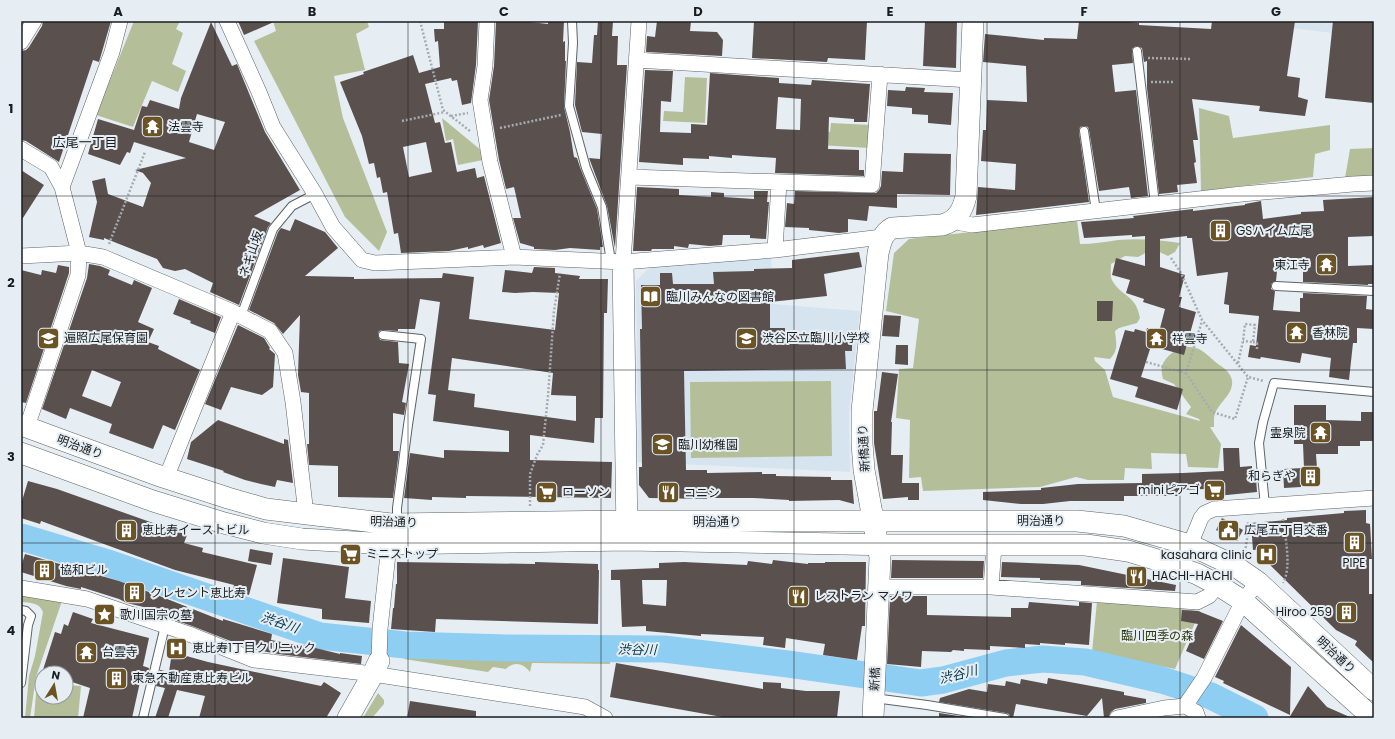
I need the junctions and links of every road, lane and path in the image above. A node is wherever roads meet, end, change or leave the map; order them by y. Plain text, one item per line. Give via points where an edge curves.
1 (34, 21) edge
2 (120, 21) edge
3 (227, 21) edge
4 (420, 21) edge
5 (487, 21) edge
6 (572, 21) edge
7 (639, 21) edge
8 (973, 21) edge
9 (21, 42) edge
10 (1137, 54) joint
11 (1191, 59) dead end
12 (636, 60) junction
13 (880, 74) junction
14 (970, 80) junction
15 (1174, 82) dead end
16 (1141, 83) junction
17 (445, 112) junction
18 (571, 113) junction
19 (402, 121) dead end
20 (1084, 131) dead end
21 (486, 134) junction
22 (21, 149) edge
23 (145, 152) dead end
24 (629, 177) junction
25 (779, 182) junction
26 (1374, 183) edge
27 (62, 187) junction
28 (315, 194) junction
29 (1156, 204) junction
30 (1096, 211) junction
31 (954, 219) junction
32 (882, 236) junction
33 (775, 250) junction
34 (79, 253) junction
35 (21, 256) edge
36 (103, 257) junction
37 (514, 257) junction
38 (1171, 258) dead end
39 (562, 259) junction
40 (617, 262) junction
41 (1276, 286) dead end
42 (1374, 291) edge
43 (237, 314) junction
44 (1202, 320) junction
45 (383, 335) dead end
46 (1243, 341) junction
47 (1253, 342) junction
48 (1257, 349) dead end
49 (1146, 362) dead end
50 (1238, 364) junction
51 (1186, 373) junction
52 (1248, 377) junction
53 (1274, 383) junction
54 (1374, 392) edge
55 (24, 426) edge
56 (21, 453) edge
57 (166, 478) junction
58 (1374, 498) edge
59 (1281, 504) junction
60 (1247, 506) junction
61 (1265, 506) junction
62 (530, 509) dead end
63 (306, 514) junction
64 (874, 521) junction
65 (392, 531) junction
66 (627, 531) junction
67 (878, 544) junction
68 (1190, 545) junction
69 (994, 546) junction
70 (1245, 552) dead end
71 (1258, 582) junction
72 (1283, 583) dead end
73 (1218, 584) junction
74 (879, 587) junction
75 (991, 587) junction
76 (21, 588) edge
77 (1243, 601) junction
78 (21, 610) edge
79 (165, 626) junction
80 (876, 659) joint
81 (376, 667) junction
82 (21, 683) edge
83 (1374, 690) edge
84 (1187, 703) junction
85 (874, 708) edge
86 (962, 715) edge
87 (143, 718) edge
88 (348, 718) edge
89 (605, 718) edge
90 (1005, 718) edge
91 (1117, 718) edge
92 (1198, 718) edge
93 (1374, 718) edge

1 - 9 street
2 - 27 street via 112,52
3 - 28 street via 272,127
4 - 17 path
5 - 21 street via 480,100
6 - 18 lane via 569,106
7 - 12 street
8 - 14 main road
10 - 11 path
10 - 16 lane
12 - 13 street
12 - 24 street
13 - 14 street
13 - 25 street via 872,186
14 - 31 main road via 966,196 964,205
15 - 16 path
16 - 29 lane
17 - 19 path
17 - 21 path via 478,138
18 - 21 path
18 - 40 lane
20 - 30 lane
21 - 37 street via 490,162
22 - 27 street via 51,167
23 - 36 path
24 - 25 street
24 - 40 street
25 - 33 street
26 - 29 street
27 - 34 street
28 - 37 street via 332,227 362,260 375,263
28 - 43 lane, ネギ山坂 via 292,206 273,229
29 - 30 street
30 - 31 street via 972,225 961,224
31 - 32 main road via 942,225 892,228
32 - 33 street
32 - 64 main road, 新橋通り via 878,253 862,411 864,470
33 - 40 street
34 - 35 street
34 - 36 street
34 - 55 street via 78,275
36 - 43 street
37 - 39 street
38 - 44 path via 1181,273
39 - 40 street
39 - 62 path via 554,311 543,445 530,474
40 - 66 main road
41 - 42 lane
43 - 57 street
43 - 63 street via 270,331 286,353
44 - 50 path
44 - 51 path
45 - 65 lane via 421,339
46 - 47 path
46 - 47 path via 1245,324 1255,325
46 - 50 path
47 - 48 path via 1258,343
49 - 51 path
50 - 52 path
51 - 52 path via 1212,412 1235,419
52 - 53 path
53 - 54 lane
53 - 61 lane via 1259,442
55 - 57 main road, 明治通り
56 - 65 main road, 明治通り via 153,501 224,523 264,532 302,539
57 - 63 main road, 明治通り via 266,509
58 - 59 street
59 - 61 street
59 - 72 path via 1287,556 1286,577
60 - 61 street
60 - 68 street via 1214,508 1206,513 1201,518
60 - 70 path via 1248,533
63 - 65 main road, 明治通り
64 - 66 main road, 明治通り
64 - 67 main road, 新橋通り
64 - 68 main road, 明治通り via 1077,521 1124,526
65 - 66 main road, 明治通り
65 - 81 street
66 - 67 main road, 明治通り
67 - 69 main road, 明治通り
67 - 74 main road, 新橋通り
68 - 71 main road, 明治通り via 1235,566
69 - 73 main road, 明治通り via 1086,545 1128,551 1197,574
69 - 75 street
71 - 77 street
71 - 83 main road, 明治通り
73 - 75 street via 1210,596 1197,602
73 - 77 main road, 明治通り
74 - 75 street
74 - 80 main road, 新橋通り
76 - 79 street via 87,599
77 - 84 street via 1204,678
77 - 93 main road, 明治通り
78 - 82 lane via 31,616
79 - 81 street via 254,660
79 - 87 lane
80 - 85 main road, 新橋
81 - 88 main road
81 - 89 street via 585,707
84 - 91 street
84 - 92 street
85 - 86 lane via 927,705
86 - 90 lane

